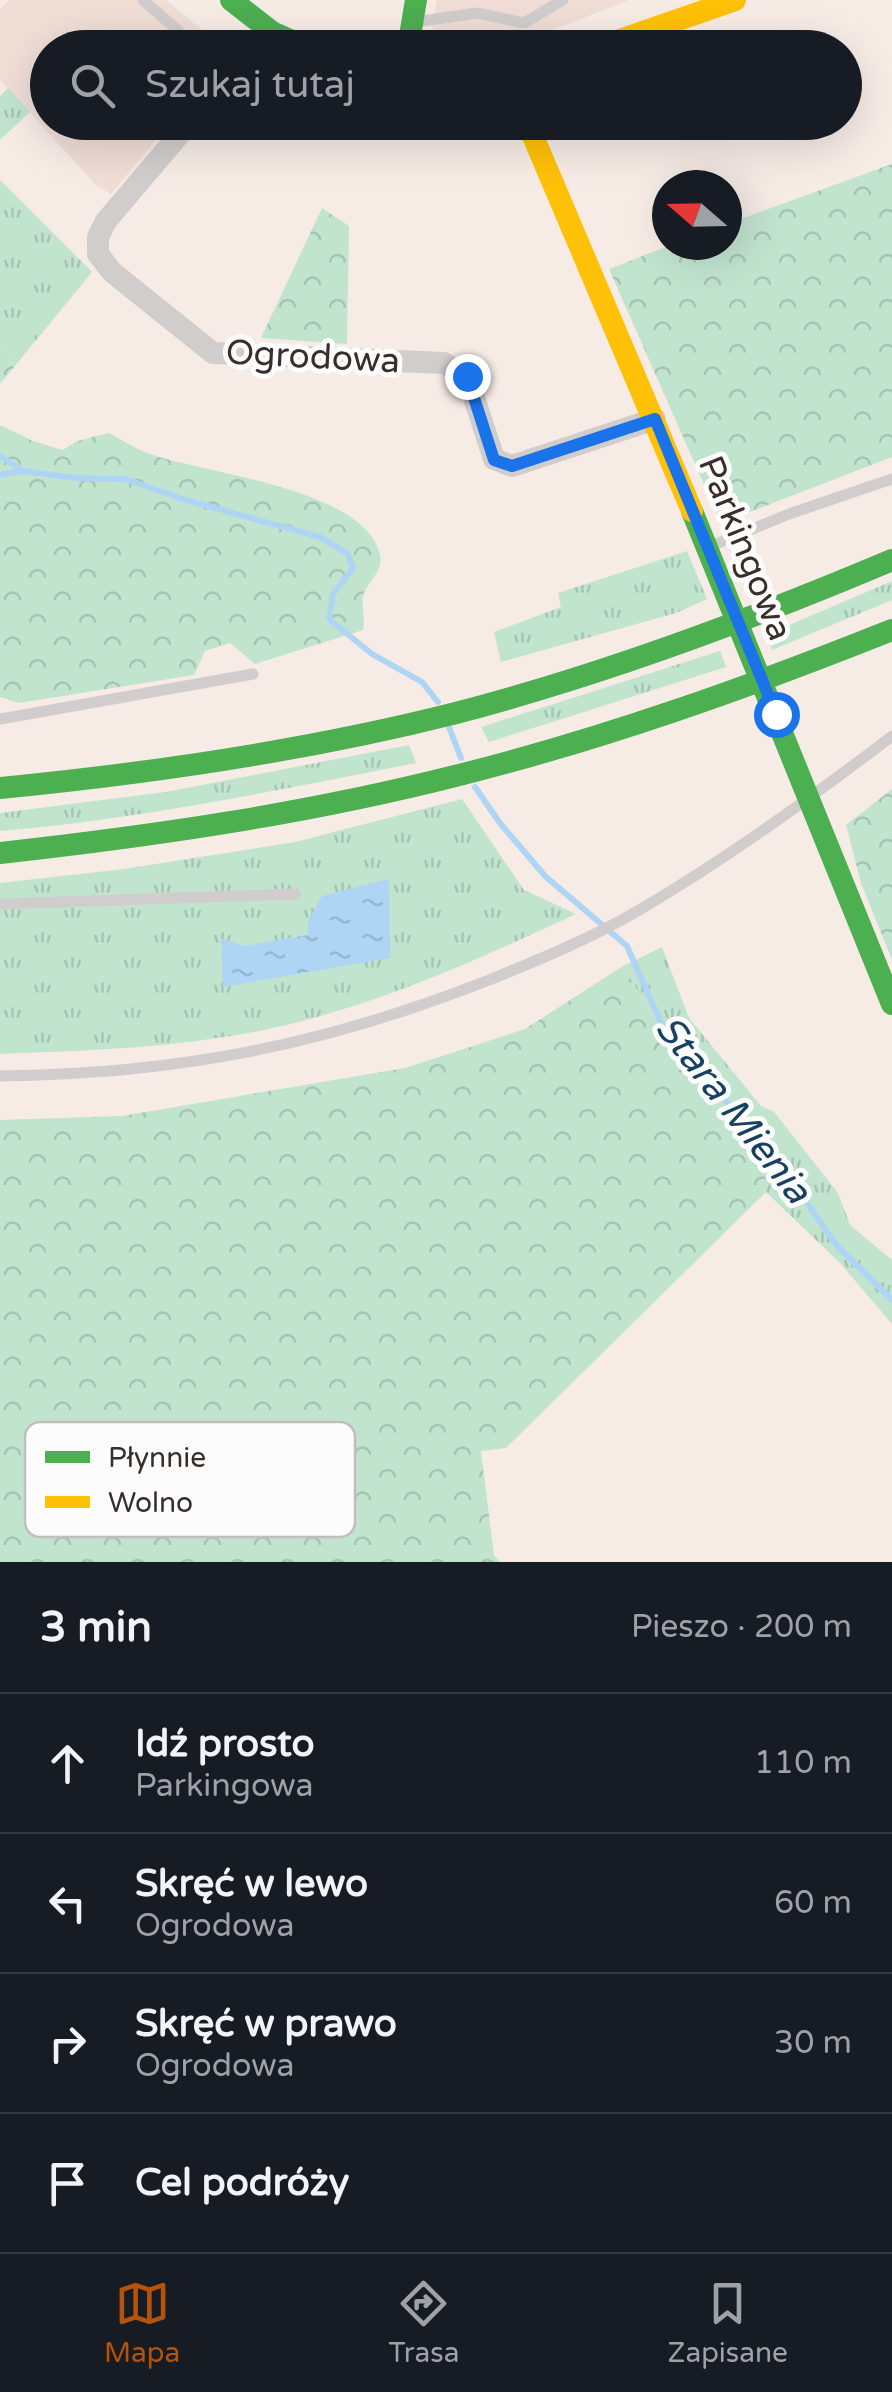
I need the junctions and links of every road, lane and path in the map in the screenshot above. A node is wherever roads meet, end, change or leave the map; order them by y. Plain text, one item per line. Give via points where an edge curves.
1 (143, 0) edge
2 (231, 0) edge
3 (563, 0) edge
4 (736, 0) edge
5 (414, 11) edge
6 (177, 30) edge
7 (256, 30) edge
8 (649, 30) edge
9 (175, 140) edge
10 (535, 140) edge
11 (655, 419) junction
12 (892, 479) edge
13 (708, 548) junction
14 (892, 560) edge
15 (892, 630) edge
16 (253, 674) dead end
17 (0, 720) edge
18 (892, 736) edge
19 (0, 788) edge
20 (810, 798) junction
21 (0, 853) edge
22 (296, 894) dead end
23 (0, 904) edge
24 (892, 1004) edge
25 (0, 1076) edge

1 - 6 lane
2 - 7 main road
3 - 5 lane via 524,23
4 - 8 main road
9 - 11 street, Ogrodowa via 106,220 98,254 213,353 444,363 467,376 494,460 512,466
10 - 11 main road, Parkingowa
11 - 13 main road, Parkingowa
12 - 13 lane
13 - 20 main road, Parkingowa
14 - 19 main road via 681,645 408,725 235,760
15 - 21 main road via 706,703 402,792 184,833
16 - 17 lane
18 - 20 lane
20 - 24 main road, Parkingowa
20 - 25 lane via 638,911 424,1005 311,1040 200,1062
22 - 23 lane

